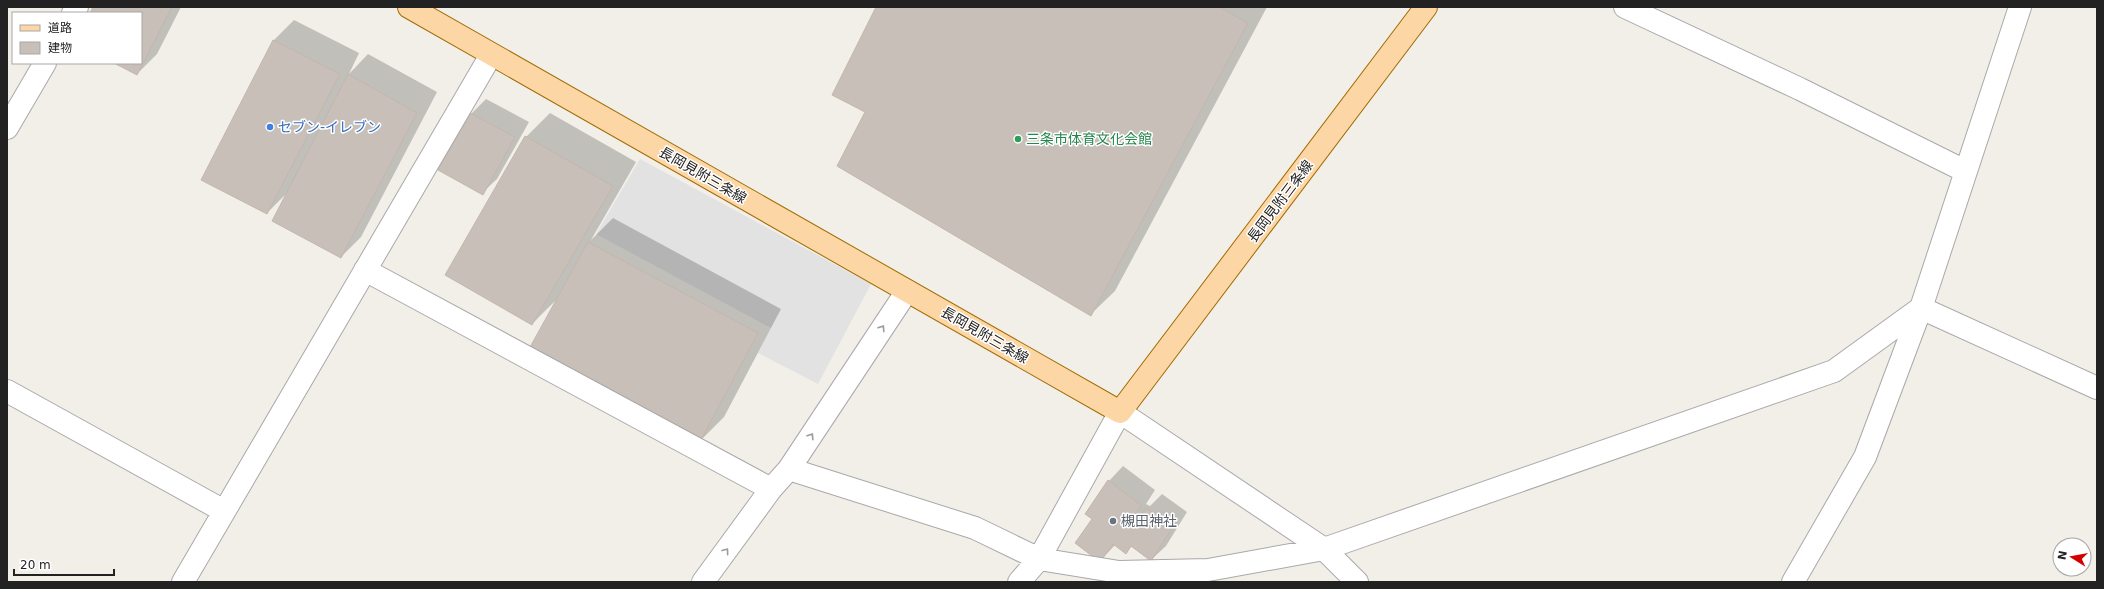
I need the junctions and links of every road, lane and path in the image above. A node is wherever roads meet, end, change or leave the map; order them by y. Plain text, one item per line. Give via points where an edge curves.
1 (409, 7) edge
2 (1426, 7) edge
3 (1625, 7) edge
4 (2020, 7) edge
5 (491, 55) junction
6 (43, 64) edge
7 (7, 128) edge
8 (1965, 171) junction
9 (365, 270) junction
10 (907, 291) junction
11 (1921, 308) junction
12 (2097, 388) edge
13 (7, 391) edge
14 (1120, 412) junction
15 (789, 469) junction
16 (772, 489) junction
17 (224, 511) junction
18 (1324, 549) junction
19 (1039, 559) junction
20 (183, 582) edge
21 (703, 582) edge
22 (1019, 582) edge
23 (1357, 582) edge
24 (1793, 582) edge

1 - 5 main road, 長岡見附三条線
2 - 14 main road, 長岡見附三条線
3 - 8 street via 1800,89
4 - 8 street
5 - 9 street
5 - 10 main road, 長岡見附三条線
6 - 7 street
8 - 11 street
9 - 16 street
9 - 17 street
10 - 14 main road, 長岡見附三条線
15 -> 10 street
11 - 12 street
11 - 18 street via 1834,371
11 - 24 street via 1865,457
13 - 17 street
14 - 18 street
14 - 19 street
15 - 16 street
15 - 19 street via 975,528
21 -> 16 street
17 - 20 street
18 - 19 street via 1208,570 1119,572
18 - 23 street
19 - 22 street

